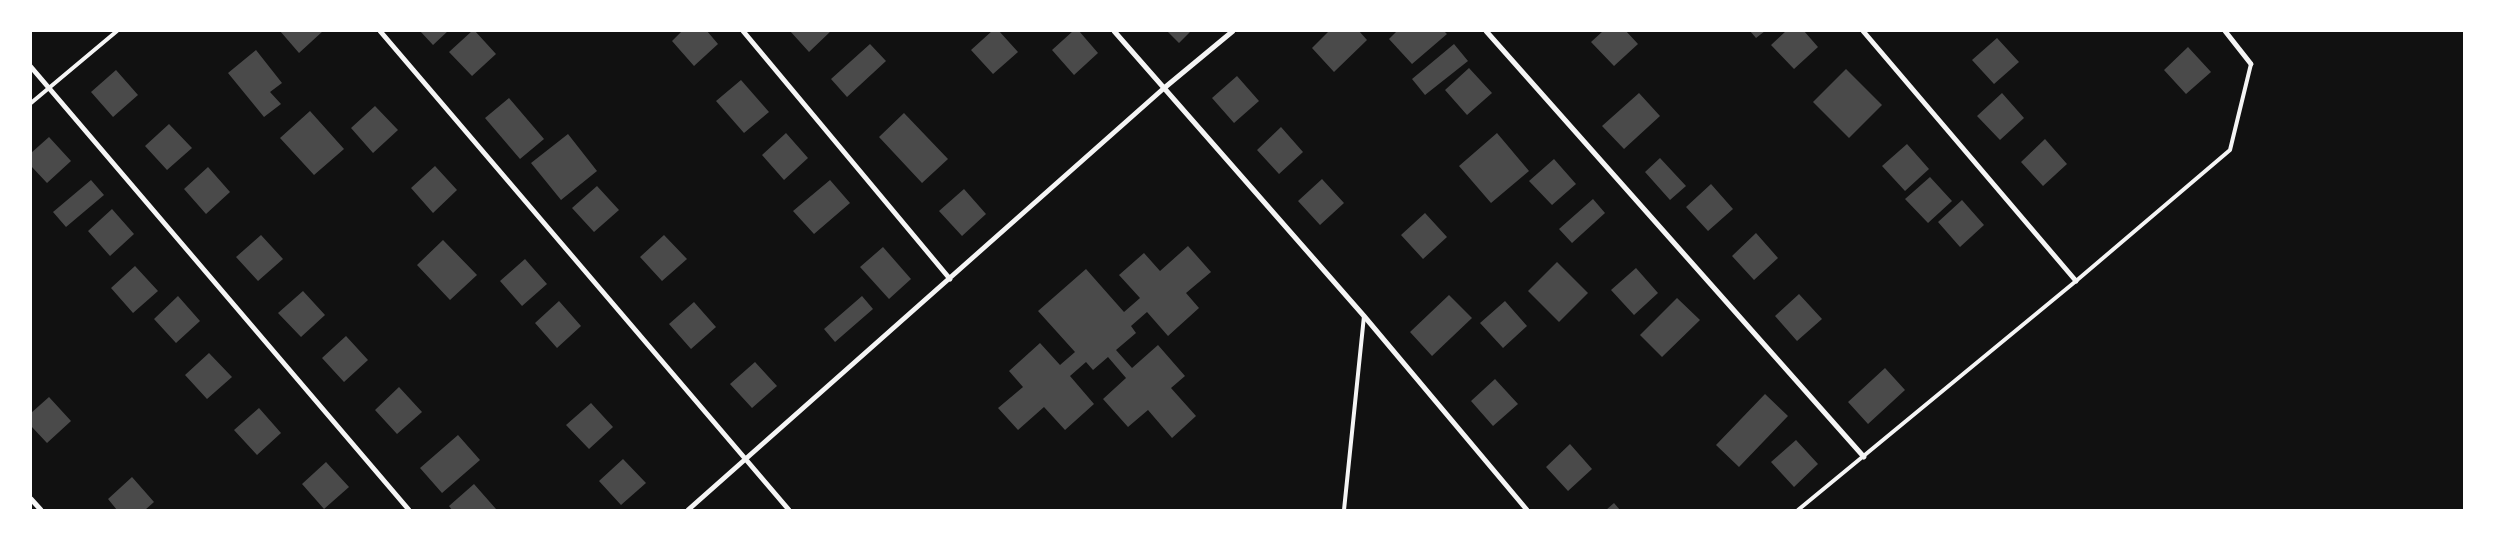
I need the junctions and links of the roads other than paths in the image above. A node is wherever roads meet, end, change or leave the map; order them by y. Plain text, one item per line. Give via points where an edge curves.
1 (117, 31) edge
2 (380, 31) edge
3 (744, 31) edge
4 (1114, 31) edge
5 (1232, 31) edge
6 (1486, 31) edge
7 (1863, 31) edge
8 (2225, 31) edge
9 (2251, 64) joint
10 (31, 67) edge
11 (50, 88) junction
12 (1163, 89) junction
13 (31, 104) edge
14 (950, 279) junction
15 (2076, 281) junction
16 (1364, 316) junction
17 (1864, 457) junction
18 (747, 460) junction
19 (31, 498) edge
20 (41, 510) edge
21 (408, 510) edge
22 (688, 510) edge
23 (788, 510) edge
24 (1344, 510) edge
25 (1526, 510) edge
26 (1798, 510) edge

1 - 11 lane
2 - 18 street
3 - 14 street
4 - 12 street
5 - 12 street
6 - 17 street
7 - 15 street
8 - 9 street
9 - 15 lane via 2230,150
10 - 11 street
11 - 13 lane
11 - 21 street
12 - 14 street
12 - 16 street
14 - 18 street
15 - 17 lane
16 - 24 lane
16 - 25 street
17 - 26 lane
18 - 22 street
18 - 23 street
19 - 20 street

